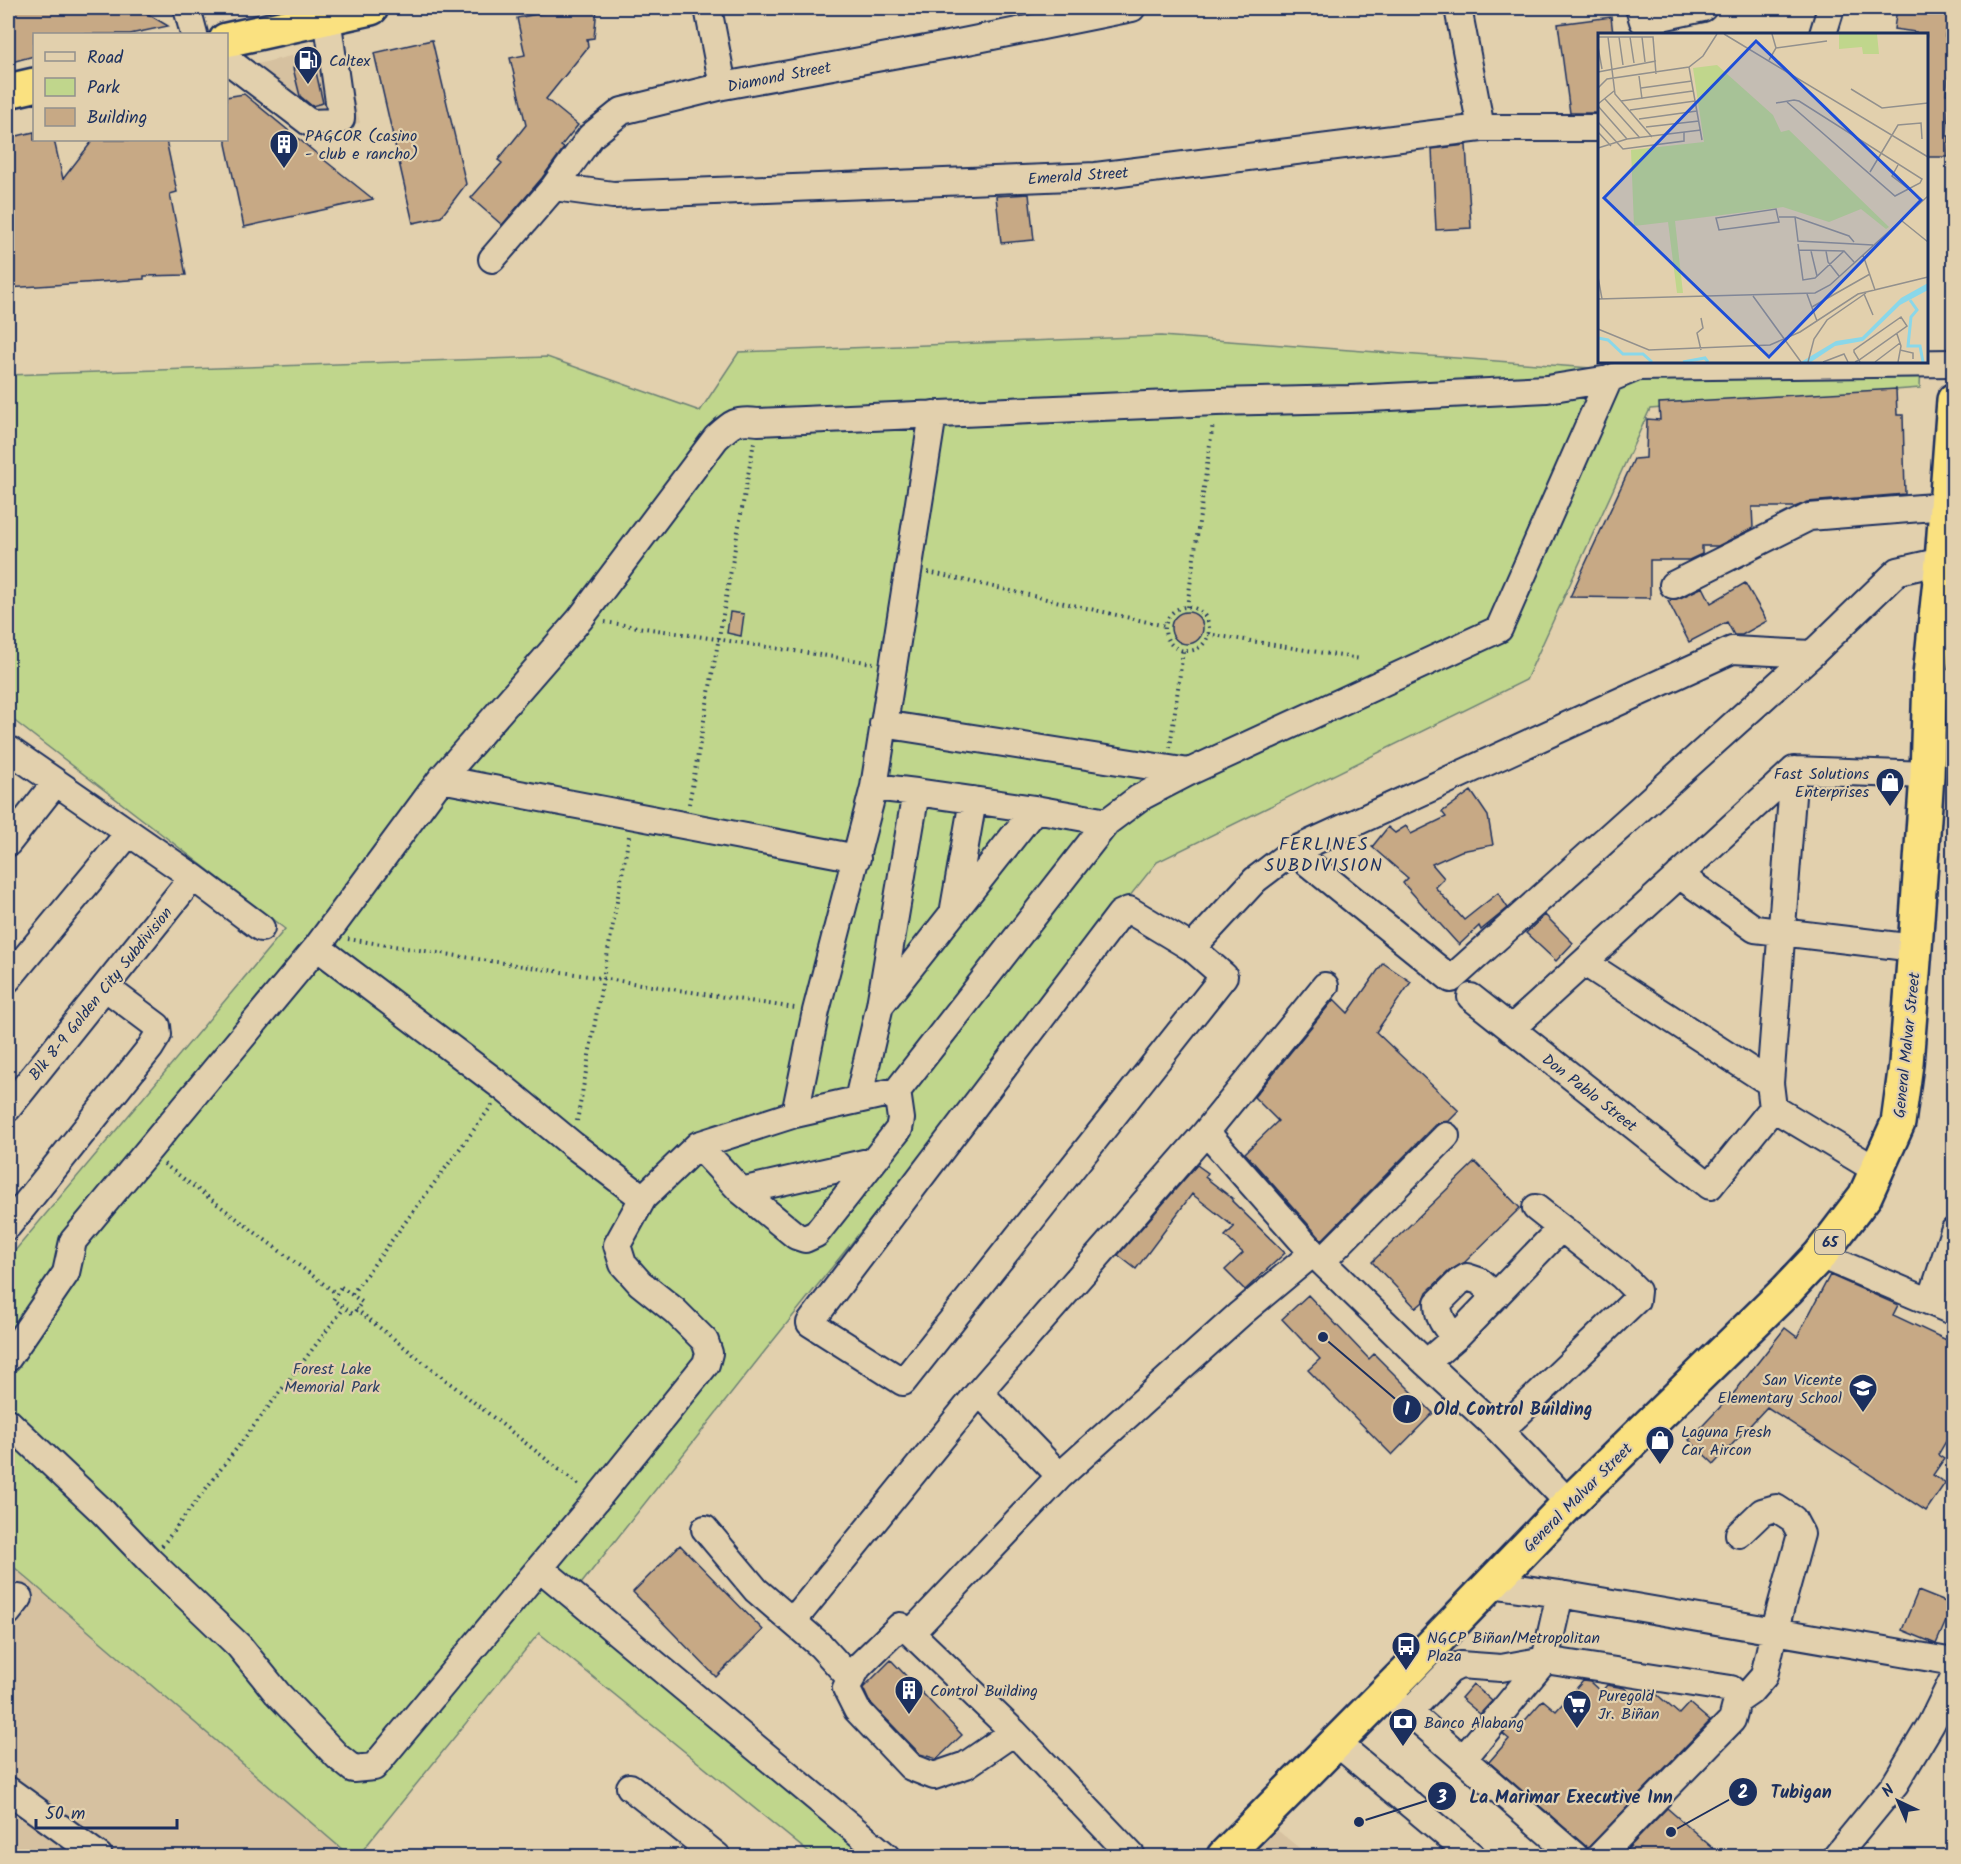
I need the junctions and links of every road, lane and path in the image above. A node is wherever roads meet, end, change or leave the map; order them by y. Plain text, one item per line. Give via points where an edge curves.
1 (187, 8) edge
2 (371, 8) edge
3 (708, 8) edge
4 (1132, 8) edge
5 (1458, 8) edge
6 (1639, 8) edge
7 (1703, 8) edge
8 (1831, 8) edge
9 (327, 17) junction
10 (194, 33) edge
11 (1823, 33) edge
12 (228, 40) edge
13 (228, 61) edge
14 (33, 85) edge
15 (723, 86) junction
16 (8, 91) edge
17 (1481, 128) junction
18 (1598, 128) edge
19 (554, 187) junction
20 (492, 259) dead end
21 (1953, 363) edge
22 (1609, 379) junction
23 (1953, 400) edge
24 (1216, 402) junction
25 (933, 414) junction
26 (758, 422) junction
27 (1946, 506) junction
28 (1942, 561) junction
29 (910, 568) junction
30 (1673, 585) dead end
31 (1186, 607) junction
32 (580, 619) junction
33 (1165, 626) junction
34 (1208, 634) junction
35 (719, 639) junction
36 (1183, 651) junction
37 (1812, 654) junction
38 (1360, 659) dead end
39 (894, 666) junction
40 (1942, 682) edge
41 (883, 724) junction
42 (8, 749) edge
43 (1178, 770) junction
44 (1794, 770) junction
45 (1927, 775) junction
46 (441, 779) junction
47 (56, 782) junction
48 (874, 787) junction
49 (916, 792) junction
50 (974, 800) junction
51 (1035, 809) junction
52 (633, 815) junction
53 (1107, 822) junction
54 (685, 825) junction
55 (128, 834) junction
56 (8, 843) edge
57 (1293, 851) junction
58 (857, 858) junction
59 (1679, 875) junction
60 (193, 877) junction
61 (954, 911) junction
62 (261, 928) dead end
63 (1782, 932) junction
64 (321, 941) junction
65 (1192, 948) junction
66 (1915, 948) junction
67 (1584, 963) junction
68 (603, 978) junction
69 (8, 979) edge
70 (1325, 986) dead end
71 (105, 987) junction
72 (1471, 997) dead end
73 (880, 1005) junction
74 (816, 1011) junction
75 (1511, 1029) junction
76 (1770, 1083) junction
77 (505, 1089) junction
78 (897, 1091) junction
79 (858, 1100) junction
80 (8, 1108) edge
81 (1773, 1108) junction
82 (795, 1114) junction
83 (1206, 1131) junction
84 (1446, 1136) dead end
85 (573, 1145) junction
86 (698, 1145) junction
87 (147, 1150) junction
88 (873, 1161) junction
89 (1878, 1171) junction
90 (741, 1191) junction
91 (643, 1198) junction
92 (1536, 1208) dead end
93 (8, 1226) edge
94 (1560, 1229) junction
95 (1953, 1231) edge
96 (1820, 1255) junction
97 (1317, 1257) junction
98 (337, 1294) junction
99 (352, 1294) junction
100 (1496, 1296) junction
101 (1942, 1307) edge
102 (344, 1308) junction
103 (356, 1309) junction
104 (1455, 1338) junction
105 (8, 1358) edge
106 (1426, 1363) junction
107 (979, 1392) junction
108 (8, 1422) edge
109 (1500, 1431) junction
110 (1060, 1476) junction
111 (597, 1499) junction
112 (1569, 1503) junction
113 (705, 1529) dead end
114 (1739, 1534) dead end
115 (150, 1561) junction
116 (536, 1573) junction
117 (1491, 1584) junction
118 (1560, 1594) junction
119 (793, 1621) junction
120 (1774, 1632) junction
121 (911, 1633) junction
122 (1545, 1660) junction
123 (1953, 1662) edge
124 (1953, 1677) edge
125 (851, 1679) junction
126 (1737, 1701) junction
127 (1398, 1702) junction
128 (1014, 1732) junction
129 (1336, 1743) junction
130 (1463, 1759) junction
131 (630, 1787) dead end
132 (8, 1790) edge
133 (99, 1857) edge
134 (717, 1857) edge
135 (863, 1857) edge
136 (886, 1857) edge
137 (1132, 1857) edge
138 (1224, 1857) edge
139 (1472, 1857) edge
140 (1575, 1857) edge
141 (1600, 1857) edge
142 (1836, 1857) edge

1 - 10 street
2 - 9 highway
3 - 15 street
4 - 15 street, Diamond Street
5 - 17 street
6 - 7 street via 1643,21
8 - 11 street
9 - 12 highway
9 - 13 street via 341,120 310,123
14 - 16 highway
15 - 19 street, Diamond Street via 622,111 591,136
17 - 18 street, Emerald Street
17 - 19 street, Emerald Street via 1096,176 613,195
19 - 20 street, Diamond Street
21 - 22 street via 1638,367
22 - 24 street via 1547,389
22 - 43 street via 1499,629
23 - 27 highway, General Malvar Street / 65
24 - 25 street
24 - 31 path
25 - 26 street
25 - 29 street
26 - 32 street via 743,420 730,425 716,438
26 - 35 path
27 - 28 highway, General Malvar Street / 65
27 - 30 street via 1809,517
28 - 37 street via 1898,571
28 - 40 highway, General Malvar Street / 65
29 - 33 path
29 - 39 street
31 - 33 path via 1173,611
31 - 34 path via 1205,617
32 - 35 path
32 - 46 street
33 - 36 path via 1170,644
34 - 36 path via 1203,644
34 - 38 path
35 - 39 path
35 - 54 path
36 - 43 path
37 - 57 street via 1732,650
37 - 57 street via 1451,979
39 - 41 street
40 - 45 highway, General Malvar Street / 65
41 - 43 street
41 - 48 street
42 - 47 street
43 - 53 street
44 - 45 street
44 - 59 street
44 - 63 street
45 - 66 highway, General Malvar Street / 65
46 - 52 street
46 - 64 street
47 - 55 street
47 - 56 street
48 - 49 street
48 - 58 street
49 - 50 street
49 - 73 street
50 - 51 street
50 - 61 street
51 - 53 street
51 - 61 street
52 - 54 street
52 - 68 path
53 - 78 street
54 - 58 street
55 - 60 street
55 - 69 street
57 - 65 street via 1255,880
58 - 74 street
59 - 63 street via 1755,930
59 - 67 street
60 - 62 street
60 - 71 street, Blk 8-9 Golden City Subdivision
61 - 73 street
63 - 66 street
63 - 76 street
64 - 68 path
64 - 77 street
64 - 87 street
65 - 65 street via 1224,976 903,1382 810,1323 1120,915 1130,910
66 - 89 highway, General Malvar Street / 65 via 1898,1123
67 - 75 street
67 - 76 street
68 - 74 path
68 - 85 path
70 - 83 street
71 - 80 street, Blk 8-9 Golden City Subdivision
71 - 93 street via 157,1026 158,1035
72 - 75 street, Don Pablo Street
73 - 79 street
74 - 82 street
75 - 81 street, Don Pablo Street via 1710,1186
76 - 81 street
77 - 85 street
77 - 99 path
78 - 79 street
78 - 88 street via 899,1129
79 - 82 street
81 - 89 street
82 - 86 street
83 - 97 street
83 - 107 street
84 - 97 street
85 - 91 street
86 - 90 street
86 - 91 street
87 - 98 path
87 - 105 street via 73,1241 66,1273
88 - 90 street
88 - 90 street via 816,1234 805,1239
89 - 96 highway, General Malvar Street / 65 via 1860,1204
91 - 111 street via 617,1245 623,1264 705,1341 708,1353 706,1364
92 - 94 street
94 - 100 street
94 - 109 street via 1622,1276 1636,1291 1636,1300
95 - 101 street
96 - 101 street
96 - 112 highway, General Malvar Street / 65
97 - 106 street
97 - 110 street via 1232,1322
98 - 99 path via 341,1287
98 - 102 path via 333,1300
99 - 103 path via 362,1302
100 - 104 street
100 - 104 street via 1479,1281 1467,1277 1445,1295 1438,1311
102 - 103 path via 353,1314
102 - 115 path
103 - 111 path
104 - 106 street
106 - 109 street
107 - 110 street
107 - 119 street
108 - 115 street
109 - 112 street
110 - 121 street
111 - 116 street
112 - 117 highway, General Malvar Street / 65
113 - 119 street via 756,1590
114 - 120 street via 1762,1512 1776,1508 1793,1519 1801,1534
115 - 116 street via 239,1646 277,1693 353,1769 374,1767
116 - 135 street
116 - 136 street
117 - 118 street
117 - 127 highway, General Malvar Street / 65
118 - 120 street
118 - 122 street
119 - 125 street
120 - 123 street
120 - 126 street via 1764,1676
121 - 125 street via 900,1626 858,1667
121 - 128 street
122 - 126 street via 1731,1689
122 - 127 street via 1501,1668 1460,1665
122 - 130 street
124 - 142 street via 1931,1724 1894,1784
125 - 128 street via 846,1688 857,1710 911,1767 934,1776 966,1765
126 - 141 street via 1732,1720
127 - 129 highway, General Malvar Street / 65
127 - 130 street
128 - 137 street
129 - 138 highway, General Malvar Street / 65
129 - 139 street
130 - 140 street
131 - 134 street
132 - 133 street

